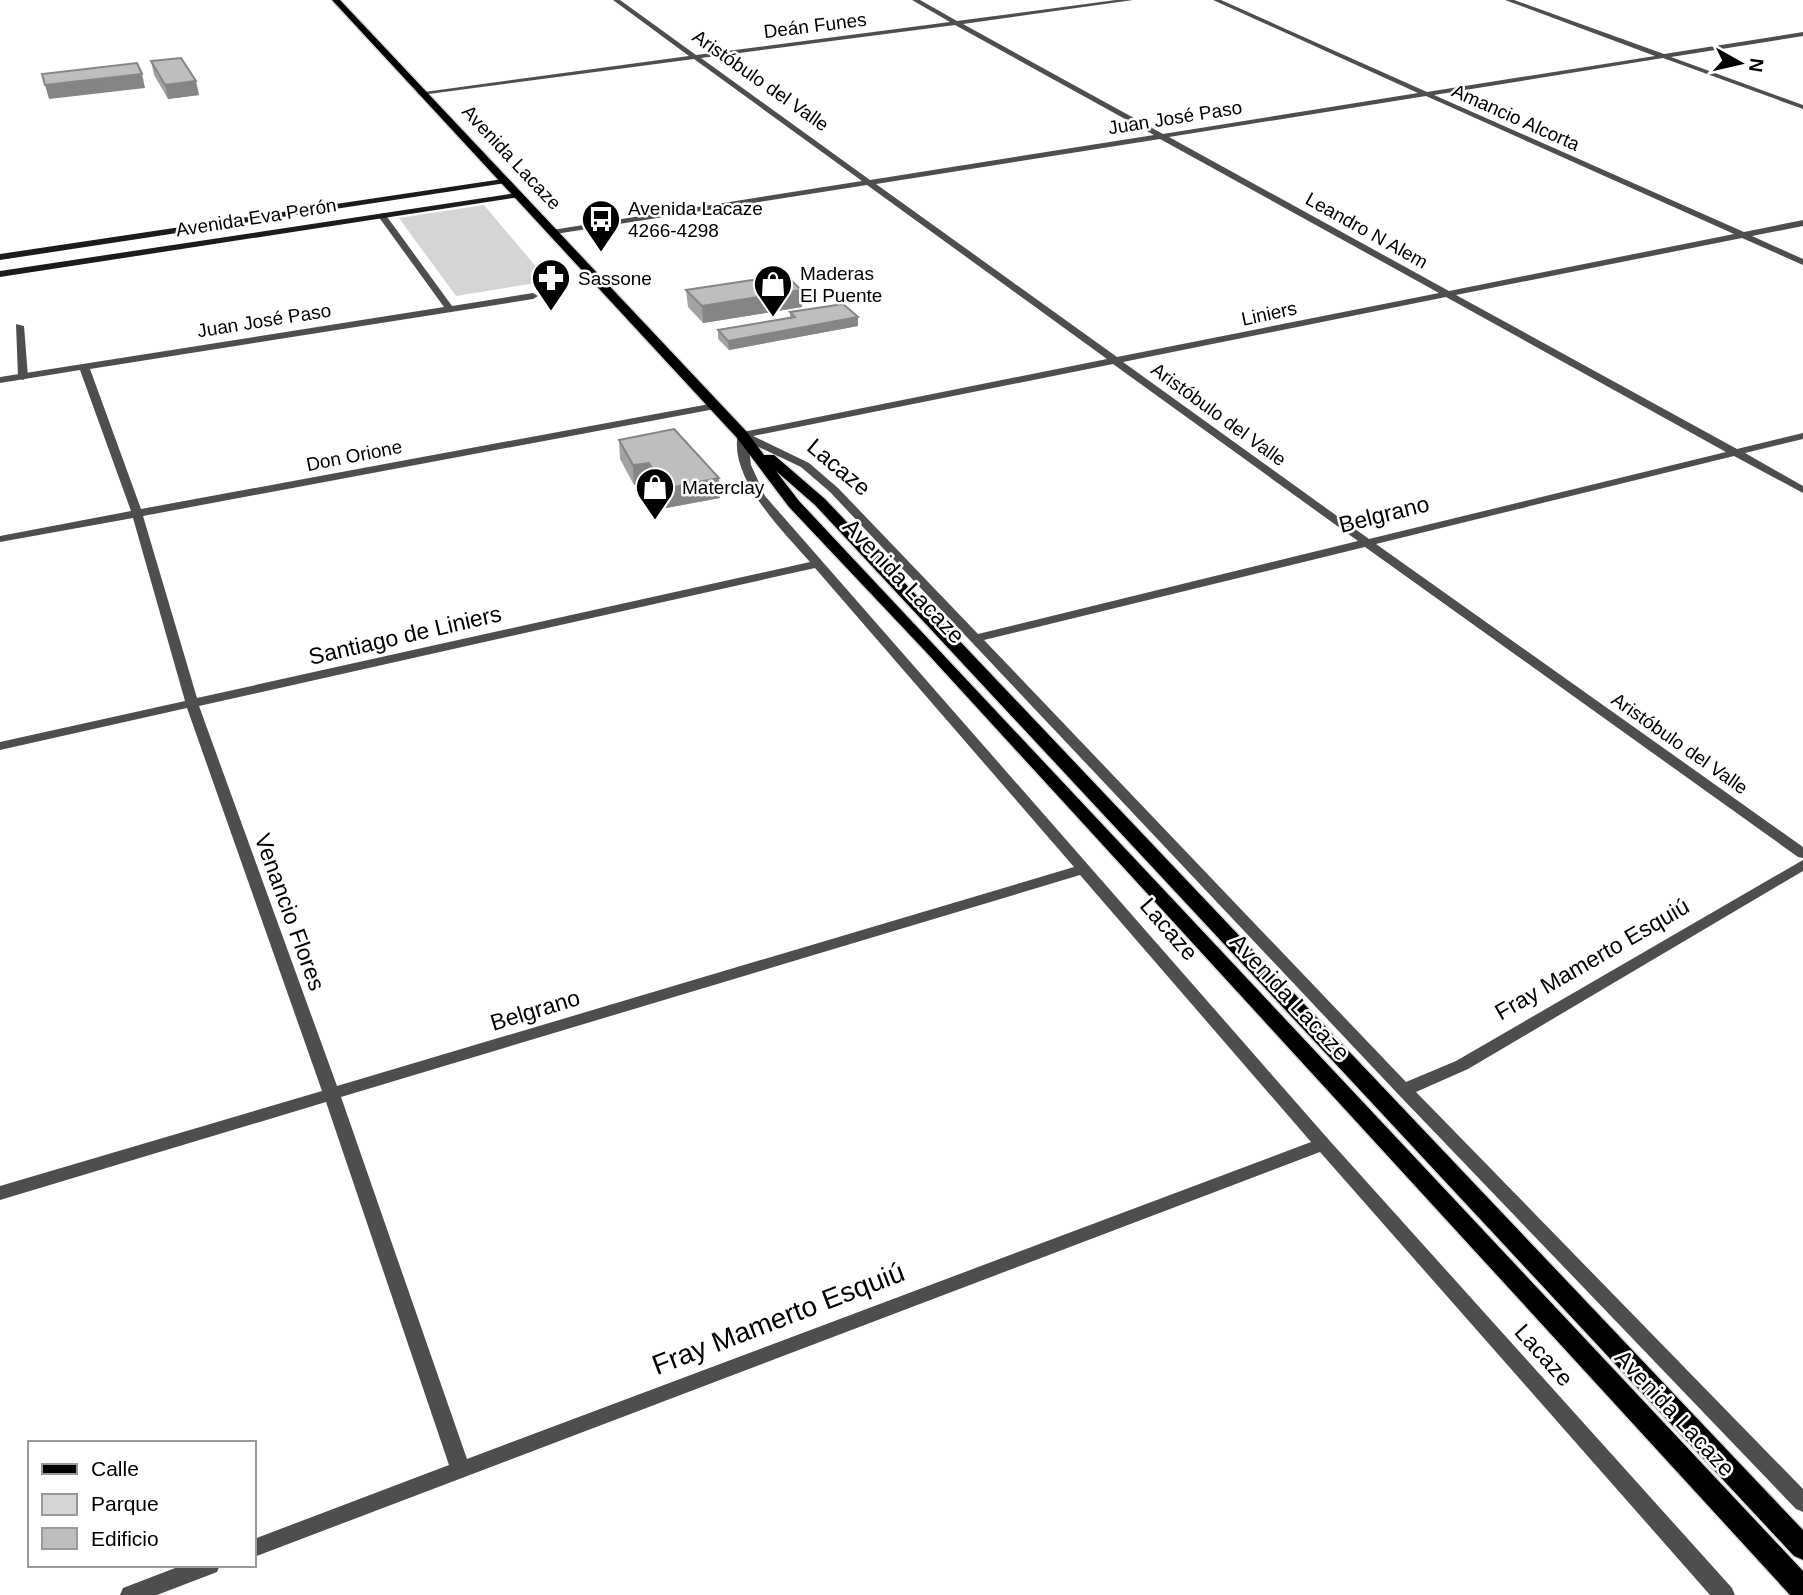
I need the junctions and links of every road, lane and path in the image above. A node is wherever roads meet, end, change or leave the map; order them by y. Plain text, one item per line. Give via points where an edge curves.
1 (336, 0) edge
2 (616, 0) edge
3 (915, 0) edge
4 (1130, 0) edge
5 (1216, 0) edge
6 (1508, 0) edge
7 (956, 23) junction
8 (1803, 34) edge
9 (1663, 56) junction
10 (694, 57) junction
11 (421, 93) junction
12 (1426, 94) junction
13 (1803, 107) edge
14 (1162, 136) junction
15 (503, 181) junction
16 (872, 183) junction
17 (517, 195) junction
18 (383, 216) junction
19 (1803, 223) edge
20 (552, 233) junction
21 (1742, 236) junction
22 (0, 257) edge
23 (1803, 262) edge
24 (0, 274) edge
25 (1447, 294) junction
26 (533, 296) dead end
27 (449, 308) junction
28 (19, 326) dead end
29 (1115, 362) junction
30 (84, 367) junction
31 (23, 377) junction
32 (0, 380) edge
33 (715, 406) junction
34 (742, 435) junction
35 (1803, 436) edge
36 (1735, 453) junction
37 (1803, 490) edge
38 (137, 513) junction
39 (0, 539) edge
40 (1363, 542) junction
41 (818, 564) junction
42 (977, 638) junction
43 (943, 646) junction
44 (192, 704) junction
45 (0, 746) edge
46 (1803, 854) edge
47 (1803, 865) edge
48 (1084, 869) junction
49 (1404, 1090) junction
50 (332, 1094) junction
51 (1323, 1144) junction
52 (0, 1193) edge
53 (460, 1469) junction
54 (1803, 1503) edge
55 (256, 1547) edge
56 (1803, 1548) edge
57 (204, 1567) edge
58 (1803, 1590) edge
59 (131, 1595) edge
60 (1724, 1595) edge

1 - 11 main road, Avenida Lacaze
2 - 10 street, Aristóbulo del Valle
3 - 7 street, Leandro N Alem
4 - 7 street, Deán Funes
5 - 12 street, Amancio Alcorta
6 - 9 street
7 - 10 street, Deán Funes
7 - 14 street, Leandro N Alem
8 - 9 street, Juan José Paso
9 - 12 street, Juan José Paso
9 - 13 street
10 - 11 street, Deán Funes
10 - 16 street, Aristóbulo del Valle
11 - 15 main road, Avenida Lacaze
12 - 14 street, Juan José Paso
12 - 21 street, Amancio Alcorta
14 - 16 street, Juan José Paso
14 - 25 street, Leandro N Alem
15 - 17 main road, Avenida Lacaze
15 - 22 main road, Avenida Eva Perón
16 - 20 street, Juan José Paso
16 - 29 street, Aristóbulo del Valle
17 - 18 main road, Avenida Eva Perón
17 - 20 main road, Avenida Lacaze
18 - 24 main road, Avenida Eva Perón
18 - 27 street
19 - 21 street, Liniers
20 - 33 main road, Avenida Lacaze
21 - 23 street, Amancio Alcorta
21 - 25 street, Liniers
25 - 29 street, Liniers
25 - 36 street, Leandro N Alem
26 - 27 street, Juan José Paso
27 - 30 street, Juan José Paso
28 - 31 street
29 - 34 street, Liniers
29 - 40 street, Aristóbulo del Valle
30 - 31 street, Juan José Paso
30 - 38 street, Venancio Flores
31 - 32 street, Juan José Paso
33 - 34 main road, Avenida Lacaze
33 - 38 street, Don Orione
34 - 41 street, Lacaze via 746,465 761,497
34 - 42 street, Lacaze via 805,465 834,490
34 - 43 main road, Avenida Lacaze via 820,502
34 - 43 main road, Avenida Lacaze via 794,504
35 - 36 street, Belgrano
36 - 37 street, Leandro N Alem
36 - 40 street, Belgrano
38 - 39 street, Don Orione
38 - 44 street, Venancio Flores
40 - 42 street, Belgrano
40 - 46 street, Aristóbulo del Valle
41 - 44 street, Santiago de Liniers
41 - 48 street, Lacaze
42 - 49 street, Lacaze
43 - 56 main road, Avenida Lacaze
43 - 58 main road, Avenida Lacaze
44 - 45 street, Santiago de Liniers
44 - 50 street, Venancio Flores
47 - 49 street, Fray Mamerto Esquiú via 1462,1065
48 - 50 street, Belgrano
48 - 51 street, Lacaze
49 - 54 street, Lacaze
50 - 52 street, Belgrano
50 - 53 street, Venancio Flores
51 - 53 street, Fray Mamerto Esquiú
51 - 60 street, Lacaze
53 - 55 street, Fray Mamerto Esquiú
57 - 59 street

